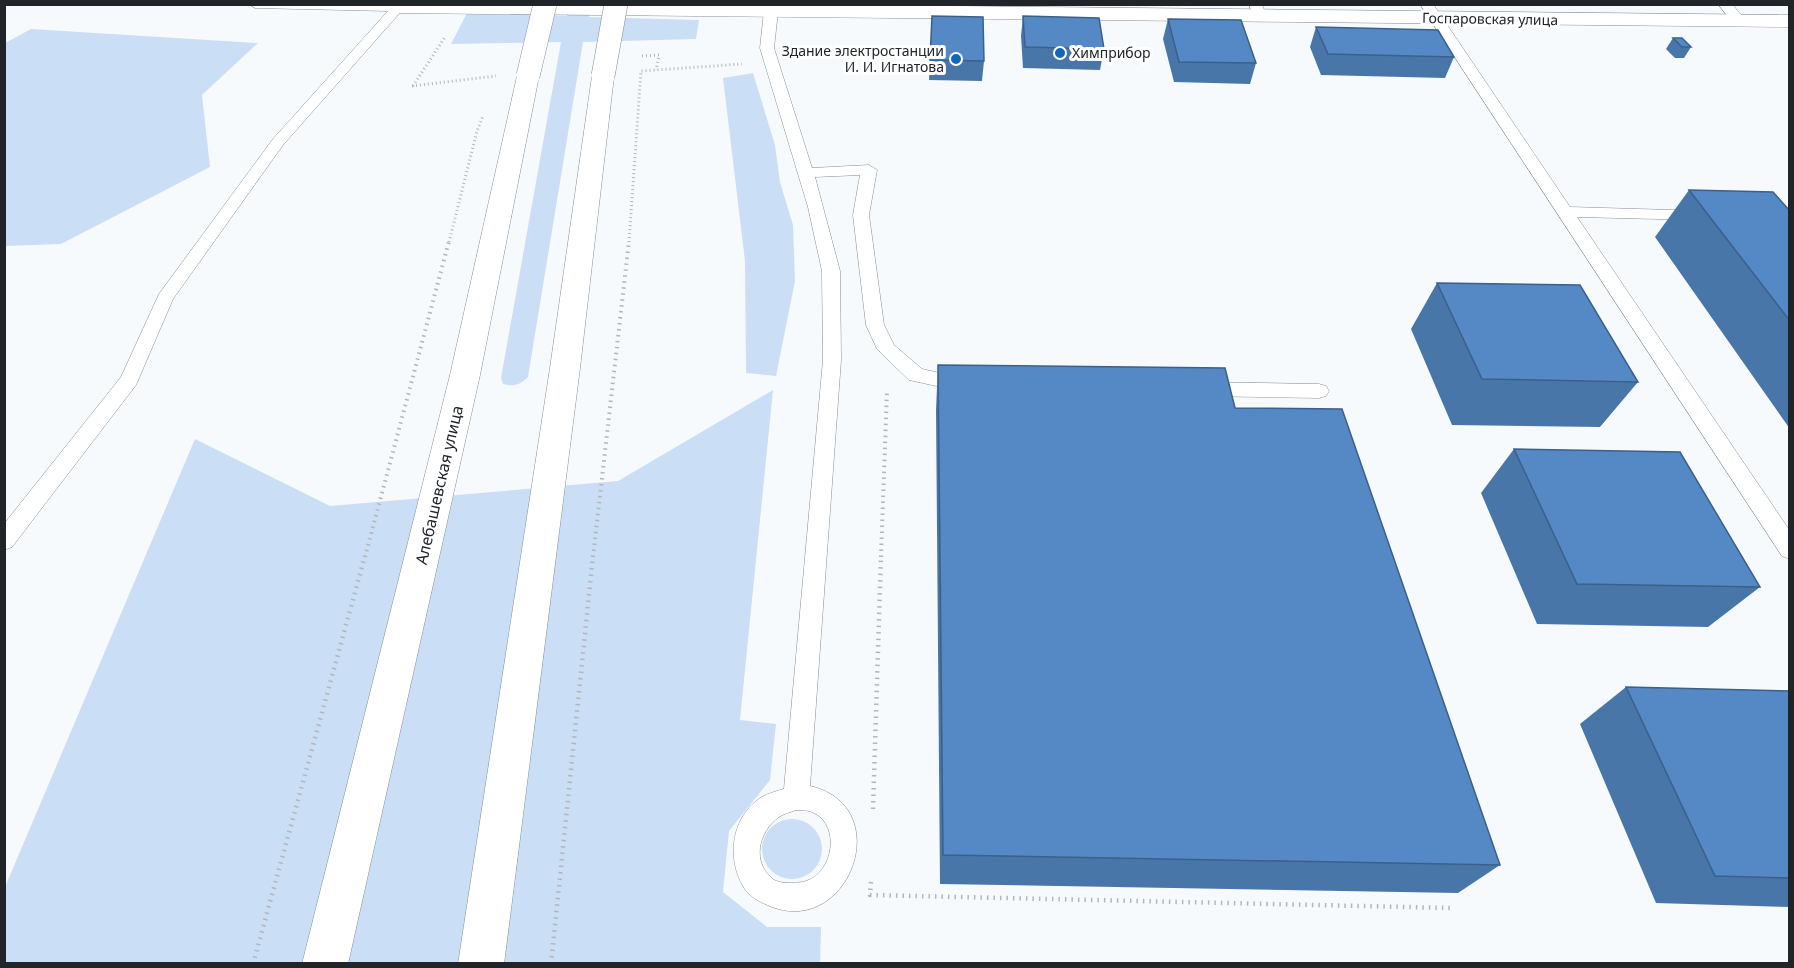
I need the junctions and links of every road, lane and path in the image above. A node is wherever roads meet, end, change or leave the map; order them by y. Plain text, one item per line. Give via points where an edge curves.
1 (255, 4) edge
2 (545, 4) edge
3 (616, 4) edge
4 (1724, 4) edge
5 (398, 7) junction
6 (1257, 10) edge
7 (771, 11) junction
8 (1430, 11) edge
9 (1738, 20) junction
10 (1790, 21) edge
11 (447, 33) dead end
12 (658, 55) dead end
13 (747, 63) dead end
14 (656, 70) junction
15 (494, 87) dead end
16 (486, 109) dead end
17 (806, 173) junction
18 (1564, 212) junction
19 (1718, 216) edge
20 (887, 385) dead end
21 (986, 385) edge
22 (1189, 389) edge
23 (1319, 391) dead end
24 (4, 541) edge
25 (1790, 550) edge
26 (796, 797) dead end
27 (873, 812) dead end
28 (871, 871) dead end
29 (1450, 908) edge
30 (253, 963) edge
31 (325, 963) edge
32 (481, 963) edge
33 (551, 963) edge

1 - 5 lane, Госпаровская улица
2 - 31 main road, Алебашевская улица, bridge via 465,375
3 - 32 main road, bridge
4 - 9 lane
5 - 7 main road, Госпаровская улица
5 - 24 lane via 278,142 165,298 129,380
6 - 7 main road, Госпаровская улица
6 - 8 main road, Госпаровская улица
7 - 17 lane via 767,48
8 - 9 main road, Госпаровская улица
8 - 18 lane
9 - 10 main road, Госпаровская улица
11 - 15 path via 412,86 499,76
12 - 14 path
13 - 14 path
14 - 33 path via 641,71 630,231
16 - 30 path via 477,130 414,379
17 - 21 lane via 869,170 861,215 875,325 886,349 916,375 963,385
17 - 26 lane via 831,271 832,360
18 - 19 lane
18 - 25 lane
20 - 27 path
22 - 23 lane
28 - 29 path via 870,895

